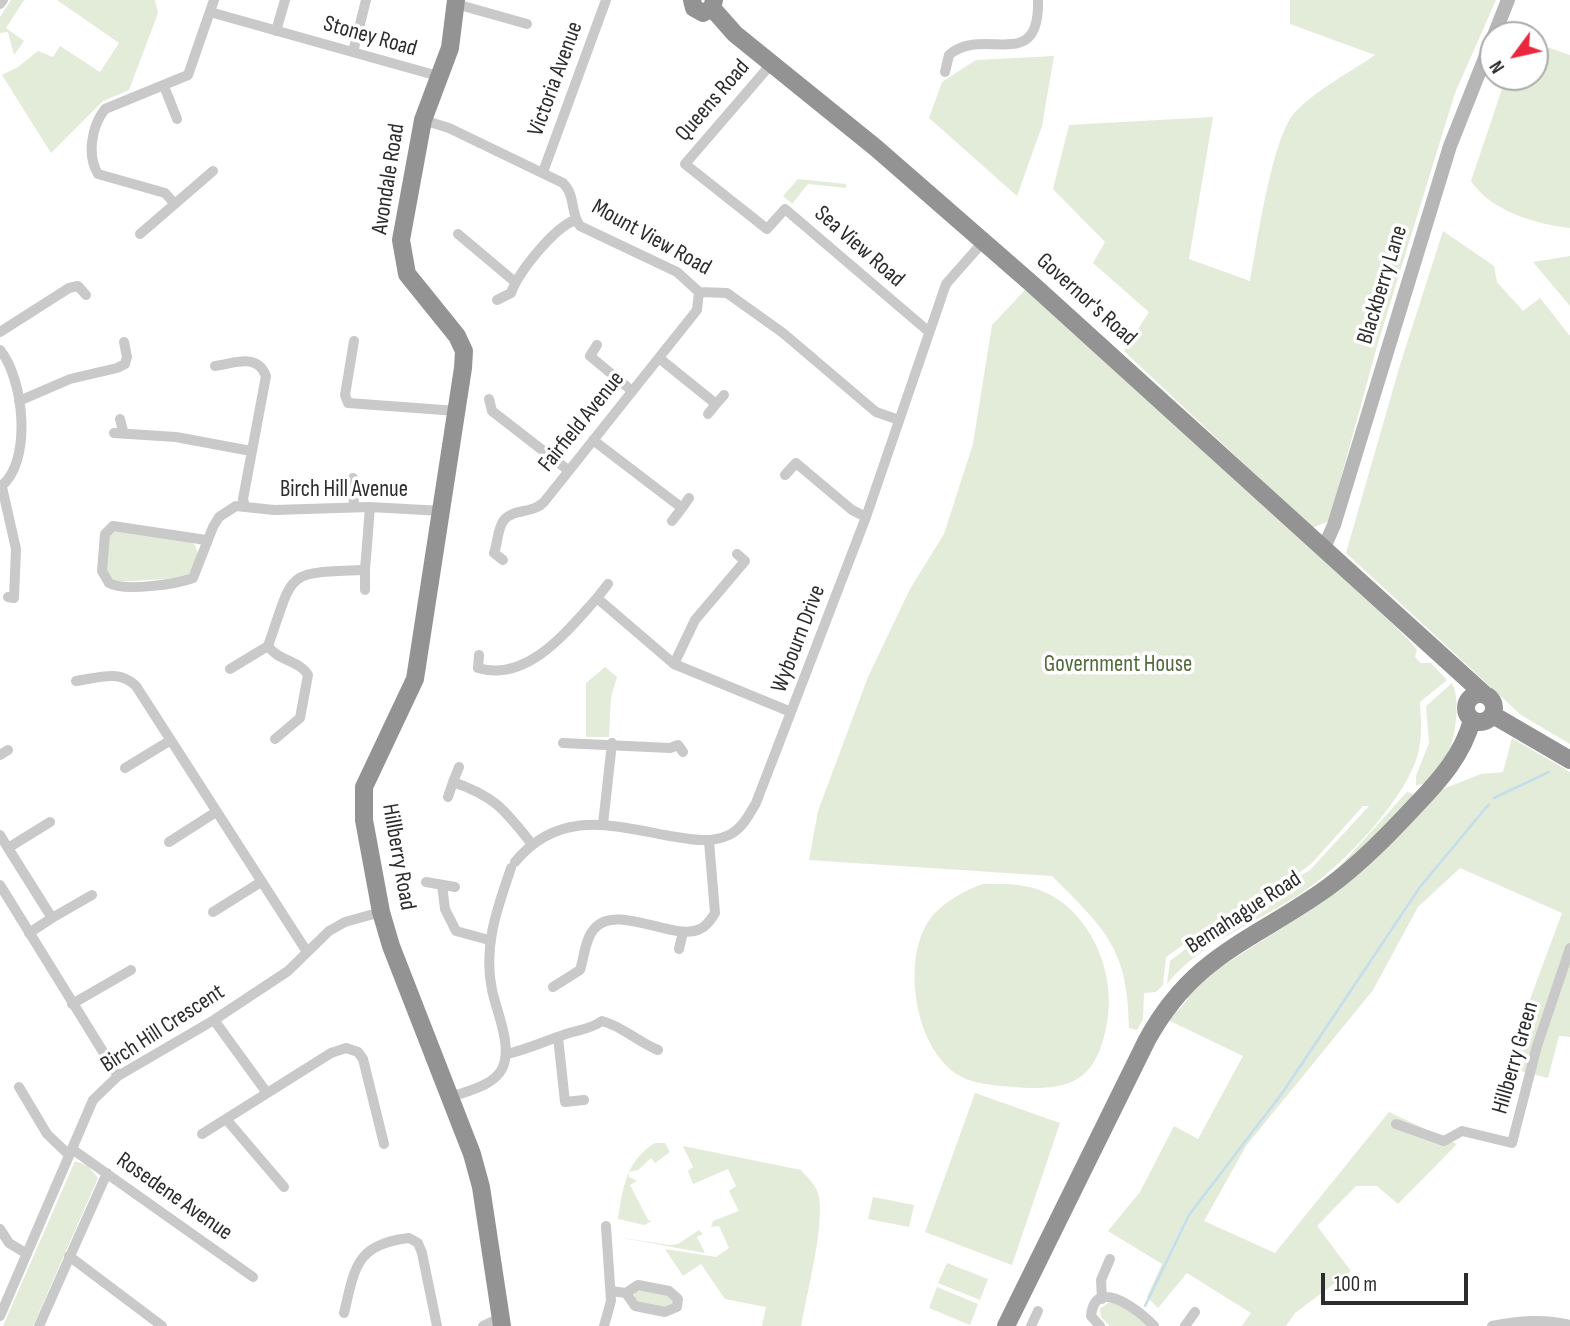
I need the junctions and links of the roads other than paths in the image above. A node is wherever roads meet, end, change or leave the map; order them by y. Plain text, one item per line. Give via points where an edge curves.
1 (3, 0) edge
2 (214, 0) edge
3 (285, 0) edge
4 (366, 0) edge
5 (606, 0) edge
6 (692, 0) edge
7 (1038, 0) edge
8 (1507, 0) edge
9 (456, 2) edge
10 (713, 4) edge
11 (0, 5) edge
12 (210, 12) junction
13 (527, 24) dead end
14 (276, 31) junction
15 (352, 52) junction
16 (772, 63) junction
17 (945, 72) dead end
18 (438, 76) junction
19 (164, 86) junction
20 (177, 119) dead end
21 (422, 120) junction
22 (213, 171) dead end
23 (543, 172) junction
24 (175, 204) junction
25 (575, 220) junction
26 (767, 229) joint
27 (140, 234) dead end
28 (458, 234) dead end
29 (983, 242) junction
30 (515, 282) junction
31 (699, 292) junction
32 (86, 295) dead end
33 (498, 300) dead end
34 (928, 331) junction
35 (0, 332) edge
36 (354, 340) dead end
37 (124, 342) dead end
38 (597, 345) dead end
39 (0, 350) edge
40 (464, 351) joint
41 (590, 356) junction
42 (659, 358) junction
43 (215, 366) dead end
44 (582, 366) dead end
45 (632, 391) junction
46 (724, 395) dead end
47 (489, 399) dead end
48 (716, 404) junction
49 (19, 406) junction
50 (457, 411) junction
51 (708, 414) dead end
52 (120, 419) dead end
53 (900, 420) junction
54 (593, 440) junction
55 (251, 452) junction
56 (568, 470) junction
57 (785, 475) dead end
58 (353, 478) dead end
59 (1, 487) edge
60 (689, 498) dead end
61 (245, 506) junction
62 (354, 507) junction
63 (370, 507) junction
64 (682, 508) junction
65 (443, 511) junction
66 (866, 517) junction
67 (672, 521) dead end
68 (206, 540) junction
69 (1323, 550) junction
70 (737, 554) dead end
71 (503, 560) dead end
72 (365, 570) junction
73 (608, 584) dead end
74 (365, 590) dead end
75 (8, 597) dead end
76 (597, 598) junction
77 (1420, 638) junction
78 (268, 646) junction
79 (479, 655) dead end
80 (674, 664) junction
81 (230, 669) dead end
82 (76, 681) dead end
83 (1485, 695) junction
84 (1467, 702) junction
85 (791, 712) junction
86 (1493, 715) junction
87 (1472, 720) junction
88 (275, 739) dead end
89 (171, 740) junction
90 (563, 743) dead end
91 (612, 743) junction
92 (683, 751) dead end
93 (1570, 760) edge
94 (459, 766) dead end
95 (125, 768) dead end
96 (453, 782) junction
97 (448, 797) dead end
98 (216, 811) junction
99 (50, 822) dead end
100 (603, 824) junction
101 (0, 835) edge
102 (709, 841) junction
103 (169, 842) dead end
104 (531, 843) junction
105 (8, 848) junction
106 (261, 881) junction
107 (426, 882) dead end
108 (0, 885) edge
109 (442, 885) junction
110 (455, 887) dead end
111 (92, 895) dead end
112 (213, 912) dead end
113 (381, 912) junction
114 (52, 918) junction
115 (683, 932) junction
116 (29, 933) junction
117 (489, 940) junction
118 (1570, 948) edge
119 (678, 949) dead end
120 (307, 952) junction
121 (131, 970) dead end
122 (554, 987) dead end
123 (72, 1004) junction
124 (214, 1020) junction
125 (558, 1037) junction
126 (658, 1050) dead end
127 (507, 1054) junction
128 (118, 1076) junction
129 (19, 1087) dead end
130 (267, 1093) junction
131 (451, 1097) junction
132 (584, 1100) dead end
133 (226, 1119) junction
134 (1396, 1124) dead end
135 (202, 1134) dead end
136 (384, 1144) dead end
137 (71, 1152) junction
138 (107, 1173) junction
139 (284, 1187) dead end
140 (606, 1226) dead end
141 (0, 1230) edge
142 (27, 1254) junction
143 (69, 1256) junction
144 (1110, 1259) dead end
145 (253, 1277) dead end
146 (611, 1291) junction
147 (626, 1293) junction
148 (1102, 1299) junction
149 (1195, 1312) dead end
150 (344, 1313) dead end
151 (0, 1316) edge
152 (501, 1322) edge
153 (1570, 1325) edge
154 (39, 1326) edge
155 (163, 1326) edge
156 (437, 1326) edge
157 (483, 1326) edge
158 (604, 1326) edge
159 (1006, 1326) edge
160 (1100, 1326) edge
161 (1154, 1326) edge
162 (1185, 1326) edge
163 (1492, 1326) edge

1 - 11 street
2 - 12 street
3 - 14 street
4 - 15 street
5 - 23 street, Victoria Avenue
6 - 10 highway via 699,12
7 - 17 street via 1037,24 1030,38 1013,45 959,48 949,55
8 - 69 main road, Blackberry Lane via 1453,135
9 - 13 street
9 - 18 highway, Avondale Road via 450,48
10 - 16 highway, Governor's Road via 735,34
12 - 14 street, Stoney Road
12 - 19 street via 188,75
14 - 15 street, Stoney Road
15 - 18 street, Stoney Road
16 - 26 street, Queens Road via 684,164
16 - 29 highway, Governor's Road
18 - 21 highway, Avondale Road
19 - 20 street
19 - 24 street via 105,109 90,161 98,174 165,193
21 - 23 street, Mount View Road
21 - 40 highway, Avondale Road via 405,209 402,253 410,280 457,336
22 - 24 street
23 - 25 street, Mount View Road via 568,188
24 - 27 street
25 - 30 street via 560,227
25 - 31 street, Mount View Road via 589,232 677,272
26 - 34 street, Sea View Road via 785,209
28 - 30 street
29 - 34 street, Wybourn Drive via 946,284
29 - 69 highway, Governor's Road
30 - 33 street via 511,293
31 - 42 street, Fairfield Avenue via 697,310
31 - 53 street, Mount View Road via 727,293 876,412
32 - 35 street via 78,286 69,288
34 - 53 street, Wybourn Drive
36 - 50 street via 345,395 348,403
37 - 49 street via 127,357 117,368 70,379
38 - 41 street
39 - 49 street via 16,377
40 - 50 highway, Hillberry Road
41 - 44 street
41 - 45 street
42 - 45 street, Fairfield Avenue
42 - 48 street
43 - 55 street, Birch Hill Avenue via 253,360 267,376
45 - 54 street, Fairfield Avenue
46 - 48 street
47 - 56 street via 492,411
48 - 51 street
49 - 59 street via 16,464
50 - 65 highway, Hillberry Road
52 - 55 street via 118,432 176,437
53 - 66 street, Wybourn Drive
54 - 56 street, Fairfield Avenue
54 - 64 street
55 - 61 street, Birch Hill Avenue
56 - 71 street, Fairfield Avenue via 540,506 505,519 494,553
57 - 66 street via 798,460 852,510
58 - 62 street
59 - 75 street via 16,549 14,598
60 - 64 street
61 - 62 street, Birch Hill Avenue via 274,510
61 - 68 street via 236,506 219,517
62 - 63 street, Birch Hill Avenue
63 - 65 street, Birch Hill Avenue
63 - 72 street
64 - 67 street
65 - 113 highway, Hillberry Road via 415,679 364,787 364,821
66 - 85 street, Wybourn Drive
68 - 68 street via 193,578 181,583 114,586 102,571 105,534 119,524
69 - 77 highway, Governor's Road
70 - 80 street via 746,561 695,620
72 - 74 street
72 - 78 street via 297,576
73 - 76 street
76 - 79 street via 547,653 498,670 478,668
76 - 80 street
77 - 83 highway, Governor's Road
77 - 84 highway, Governor's Road via 1455,677
78 - 81 street
78 - 88 street via 274,655 305,669 308,675 300,718
80 - 85 street
82 - 89 street via 128,677
83 - 84 highway via 1477,694
83 - 86 highway via 1493,701
84 - 87 highway
85 - 102 street, Wybourn Drive via 744,824 730,835
86 - 87 highway via 1483,723
86 - 93 highway
87 - 159 highway, Bemahague Road via 1451,765 1363,859 1328,887 1208,962 1171,1002 1147,1040
89 - 95 street
89 - 98 street
90 - 91 street
91 - 92 street via 678,745
91 - 100 street
94 - 96 street
96 - 97 street
96 - 104 street via 484,793 507,812
98 - 103 street
98 - 106 street
99 - 105 street
100 - 102 street
100 - 104 street via 575,825
101 - 105 street
102 - 115 street via 715,913 697,931
104 - 117 street via 513,865
105 - 114 street
106 - 112 street
106 - 120 street
107 - 109 street
108 - 116 street
109 - 110 street
109 - 117 street via 445,909 456,931
111 - 114 street
113 - 120 street, Birch Hill Crescent via 345,922
113 - 131 highway, Hillberry Road
114 - 116 street
115 - 119 street
115 - 122 street via 621,920 596,926 580,970
116 - 123 street
117 - 127 street via 491,987
118 - 134 street, Hillberry Green via 1537,1046 1512,1143 1462,1131 1444,1141
120 - 124 street, Birch Hill Crescent via 288,971
121 - 123 street
123 - 128 street
124 - 128 street, Birch Hill Crescent
124 - 130 street
125 - 126 street via 585,1032 602,1021
125 - 127 street
125 - 132 street via 565,1102
127 - 131 street via 490,1082
128 - 137 street, Birch Hill Crescent via 93,1100
129 - 137 street, Rosedene Avenue via 47,1134
130 - 133 street
130 - 136 street via 331,1053 352,1048 363,1059
131 - 152 highway, Hillberry Road via 481,1187
133 - 135 street
133 - 139 street
137 - 138 street, Rosedene Avenue
137 - 142 street, Birch Hill Crescent
138 - 143 street
138 - 145 street, Rosedene Avenue
140 - 146 street
141 - 142 street via 9,1243
142 - 151 street, Birch Hill Crescent
143 - 154 street
143 - 155 street
144 - 148 street via 1101,1280
146 - 147 street
146 - 158 street
147 - 147 street via 638,1285 669,1291 678,1299 677,1307 664,1311 635,1306
148 - 160 street via 1091,1312
148 - 161 street via 1124,1300
149 - 162 street
150 - 156 street via 362,1255 378,1245 409,1238 418,1243 422,1253
152 - 157 street
153 - 163 street via 1523,1321

